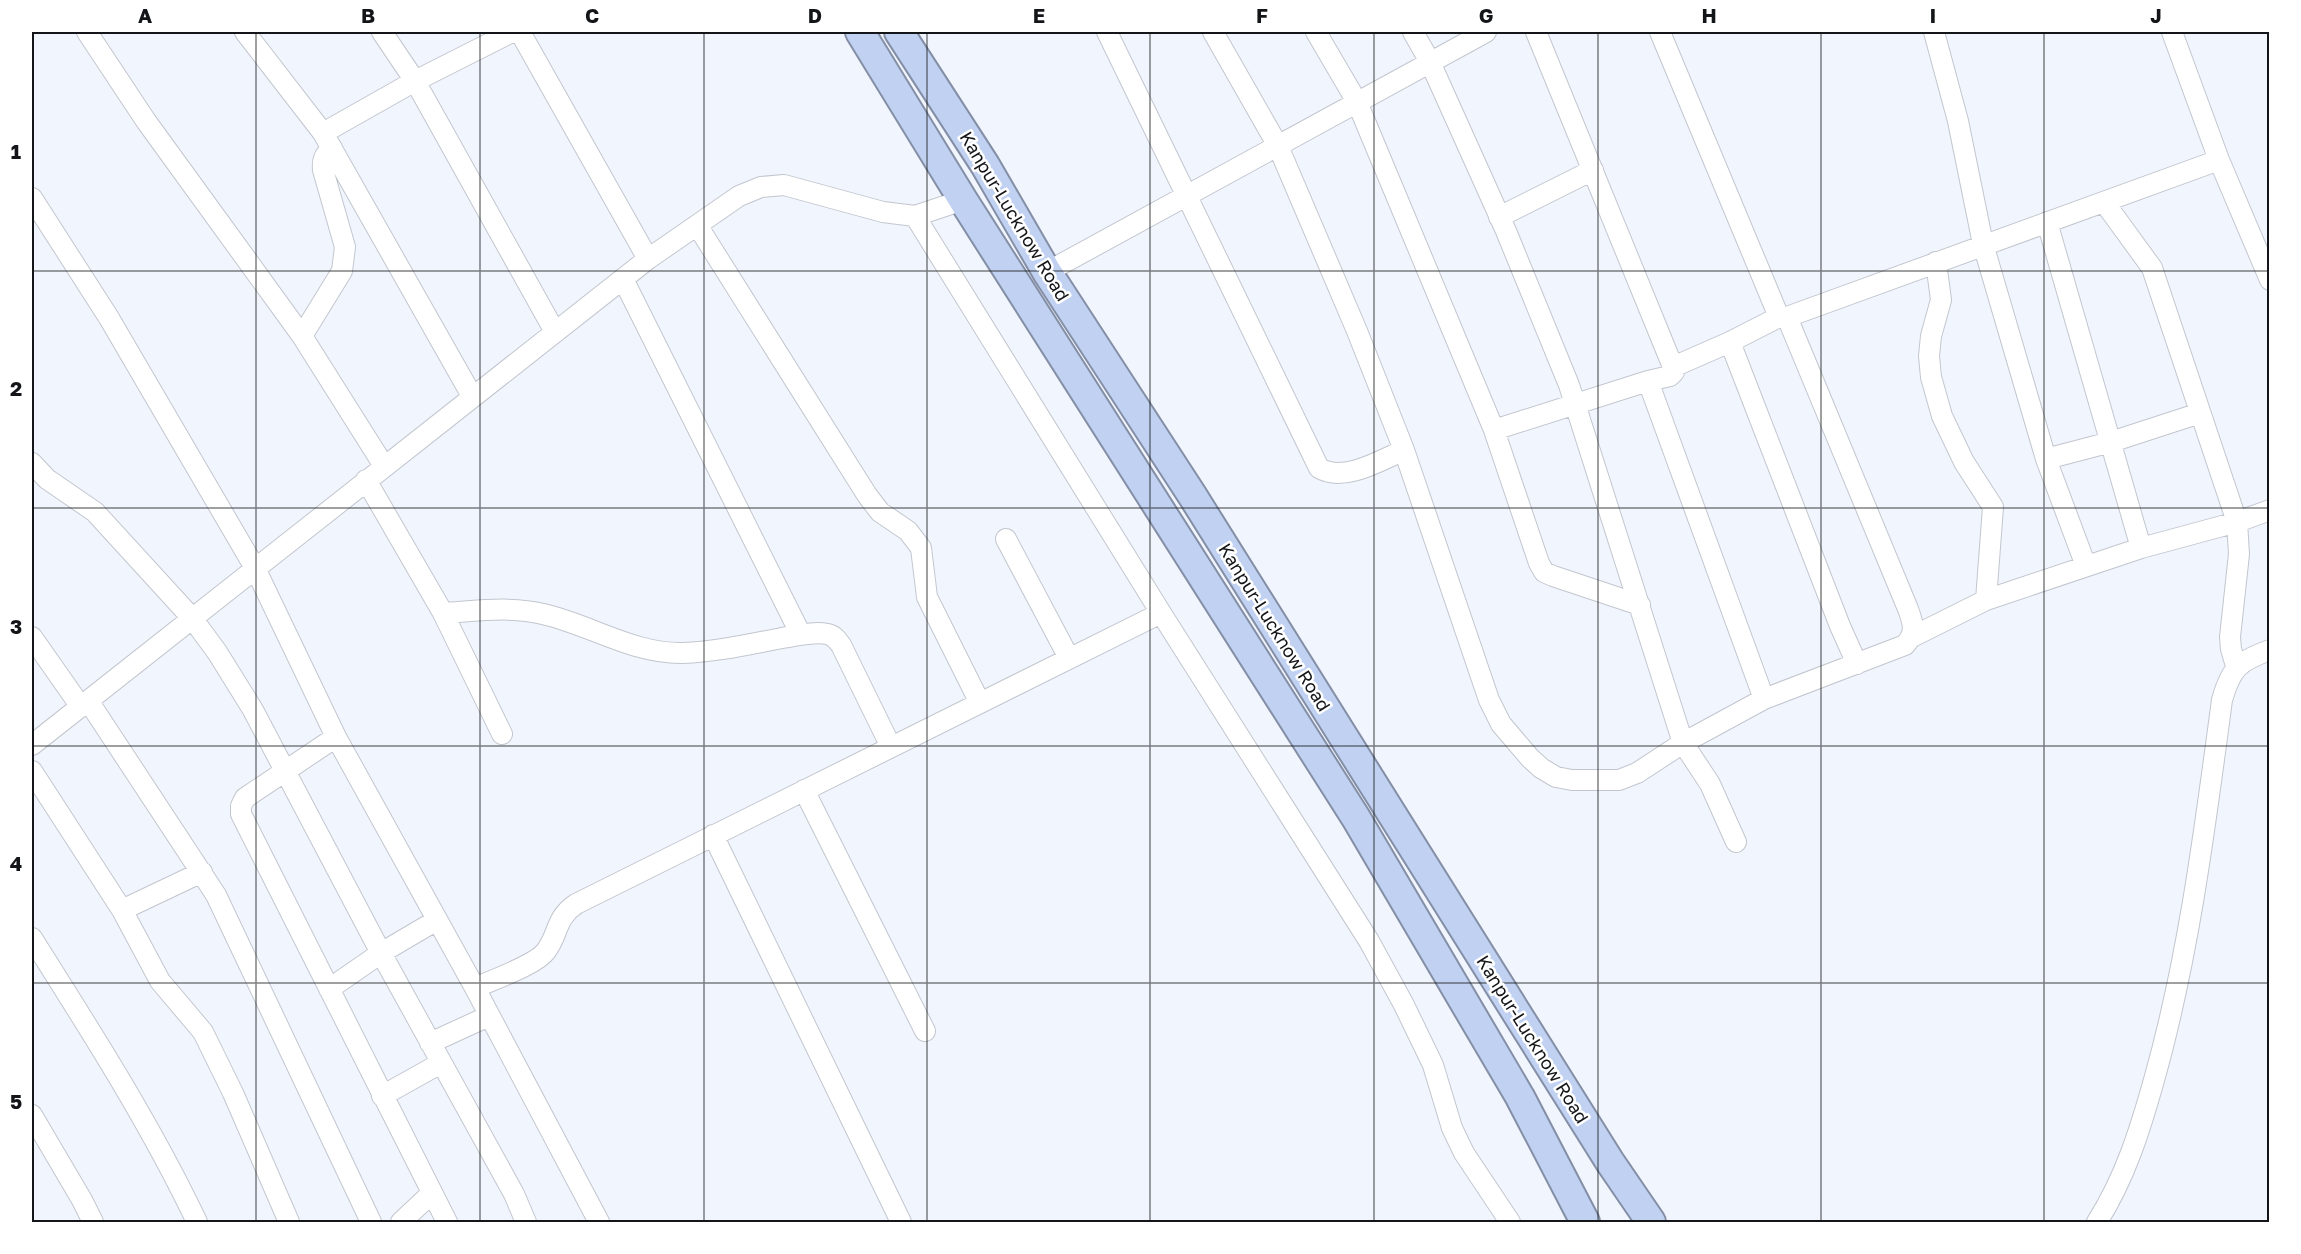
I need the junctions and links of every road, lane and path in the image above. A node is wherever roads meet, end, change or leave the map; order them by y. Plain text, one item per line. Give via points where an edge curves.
1 (87, 32) edge
2 (245, 32) edge
3 (382, 32) edge
4 (512, 32) edge
5 (520, 32) edge
6 (860, 32) edge
7 (899, 32) edge
8 (1107, 32) edge
9 (1213, 32) edge
10 (1316, 32) edge
11 (1413, 32) edge
12 (1486, 32) edge
13 (1536, 32) edge
14 (1660, 32) edge
15 (1934, 32) edge
16 (2172, 32) edge
17 (1430, 62) junction
18 (416, 81) junction
19 (1357, 102) junction
20 (328, 140) junction
21 (1278, 146) junction
22 (2219, 160) junction
23 (1593, 170) junction
24 (1188, 195) junction
25 (32, 198) edge
26 (963, 200) junction
27 (2104, 202) junction
28 (915, 216) junction
29 (1499, 217) junction
30 (2047, 222) junction
31 (697, 225) junction
32 (1983, 244) junction
33 (648, 259) junction
34 (1936, 262) junction
35 (1047, 272) junction
36 (2269, 276) edge
37 (623, 279) junction
38 (1783, 317) junction
39 (555, 332) junction
40 (302, 336) junction
41 (1730, 342) junction
42 (1673, 367) junction
43 (1648, 381) junction
44 (472, 396) junction
45 (1576, 405) junction
46 (2200, 413) junction
47 (1494, 430) junction
48 (2111, 442) junction
49 (1404, 450) junction
50 (2046, 459) junction
51 (32, 463) edge
52 (384, 466) junction
53 (366, 480) junction
54 (2270, 510) edge
55 (2237, 522) junction
56 (1006, 539) dead end
57 (2141, 548) junction
58 (2086, 566) junction
59 (255, 568) junction
60 (1986, 600) junction
61 (1640, 605) junction
62 (443, 613) junction
63 (1161, 613) junction
64 (192, 618) junction
65 (801, 635) junction
66 (32, 637) edge
67 (1912, 637) junction
68 (2270, 650) edge
69 (1069, 658) junction
70 (1857, 664) junction
71 (2236, 666) junction
72 (1764, 699) junction
73 (980, 703) junction
74 (85, 705) junction
75 (502, 734) dead end
76 (336, 737) junction
77 (1683, 743) junction
78 (32, 745) edge
79 (891, 747) junction
80 (32, 771) edge
81 (284, 772) junction
82 (804, 790) junction
83 (713, 835) junction
84 (1736, 842) dead end
85 (202, 872) junction
86 (122, 910) junction
87 (437, 920) junction
88 (32, 938) edge
89 (381, 953) junction
90 (475, 988) junction
91 (328, 989) junction
92 (489, 1016) junction
93 (925, 1030) dead end
94 (430, 1043) junction
95 (441, 1063) junction
96 (382, 1096) junction
97 (32, 1116) edge
98 (432, 1193) junction
99 (90, 1222) edge
100 (197, 1222) edge
101 (289, 1222) edge
102 (371, 1222) edge
103 (401, 1222) edge
104 (447, 1222) edge
105 (526, 1222) edge
106 (599, 1222) edge
107 (901, 1222) edge
108 (1510, 1222) edge
109 (1585, 1222) edge
110 (1651, 1222) edge
111 (2097, 1222) edge

1 - 40 street
2 - 20 street
3 - 18 street
4 - 18 street
5 - 33 street
6 - 26 highway, Kanpur-Lucknow Road
7 - 35 highway, Kanpur-Lucknow Road via 985,165
8 - 24 street
9 - 21 street
10 - 19 street
11 - 17 street
12 - 17 street
13 - 23 street
14 - 38 street
15 - 32 street via 1958,121
16 - 22 street
17 - 19 street
17 - 29 street
18 - 20 street
18 - 39 street
19 - 21 street
19 - 47 street
20 - 40 street via 323,170 345,247 345,260
20 - 44 street
21 - 24 street
21 - 49 street
22 - 27 street
22 - 36 street
23 - 29 street
23 - 42 street
24 - 35 street
24 - 49 street via 1319,468 1338,473
25 - 59 street via 109,318
26 - 28 street
26 - 109 highway, Kanpur-Lucknow Road via 1356,818 1520,1098
27 - 30 street
27 - 46 street via 2152,268
28 - 31 street via 883,212 784,185 761,187 739,196
28 - 63 street
29 - 45 street
30 - 32 street
30 - 48 street
31 - 33 street
31 - 73 street via 867,495 880,512 908,531 921,548 927,597
32 - 34 street
32 - 50 street
33 - 37 street
34 - 38 street
34 - 60 street via 1941,300 1931,336 1931,377 1942,416 1964,462 1993,507
35 - 110 highway, Kanpur-Lucknow Road
37 - 39 street
37 - 65 street
38 - 41 street
38 - 67 street via 1908,609 1914,626
39 - 44 street
40 - 52 street
41 - 42 street
41 - 70 street
42 - 43 street via 1670,376
43 - 45 street
43 - 72 street
44 - 52 street
45 - 47 street
45 - 61 street
46 - 48 street
46 - 55 street
47 - 61 street via 1544,572
48 - 50 street
48 - 57 street
49 - 77 street via 1489,700 1501,724 1530,758 1556,777 1619,780
50 - 58 street
51 - 64 street via 46,479 95,512
52 - 53 street
53 - 59 street
53 - 62 street
54 - 55 street
55 - 57 street
55 - 71 street via 2239,554 2230,637
56 - 69 street
57 - 58 street
58 - 60 street
59 - 64 street
59 - 76 street
60 - 67 street
61 - 77 street
62 - 65 street via 529,611 636,647 670,653 703,652
62 - 75 street
63 - 69 street
63 - 108 street via 1369,941 1433,1065 1452,1128 1464,1153
64 - 74 street
64 - 81 street via 253,710
65 - 79 street via 834,636
66 - 74 street
67 - 70 street via 1905,645
68 - 71 street
69 - 73 street
70 - 72 street
71 - 111 street via 2222,700 2200,860 2169,1027 2128,1164
72 - 77 street
73 - 79 street
74 - 78 street
74 - 85 street
76 - 81 street
76 - 87 street
77 - 84 street via 1710,784
79 - 82 street
80 - 86 street
81 - 89 street
81 - 91 street via 245,798 241,814
82 - 83 street
82 - 93 street
83 - 90 street via 576,904 559,921 548,949 540,958
83 - 107 street
85 - 86 street
85 - 102 street
86 - 101 street via 160,981 203,1032
87 - 89 street
87 - 90 street
88 - 100 street via 127,1091
89 - 91 street
89 - 94 street
90 - 92 street
91 - 96 street
92 - 94 street
92 - 106 street
94 - 95 street
95 - 96 street
95 - 105 street
96 - 98 street
97 - 99 street via 82,1200
98 - 103 street
98 - 104 street

